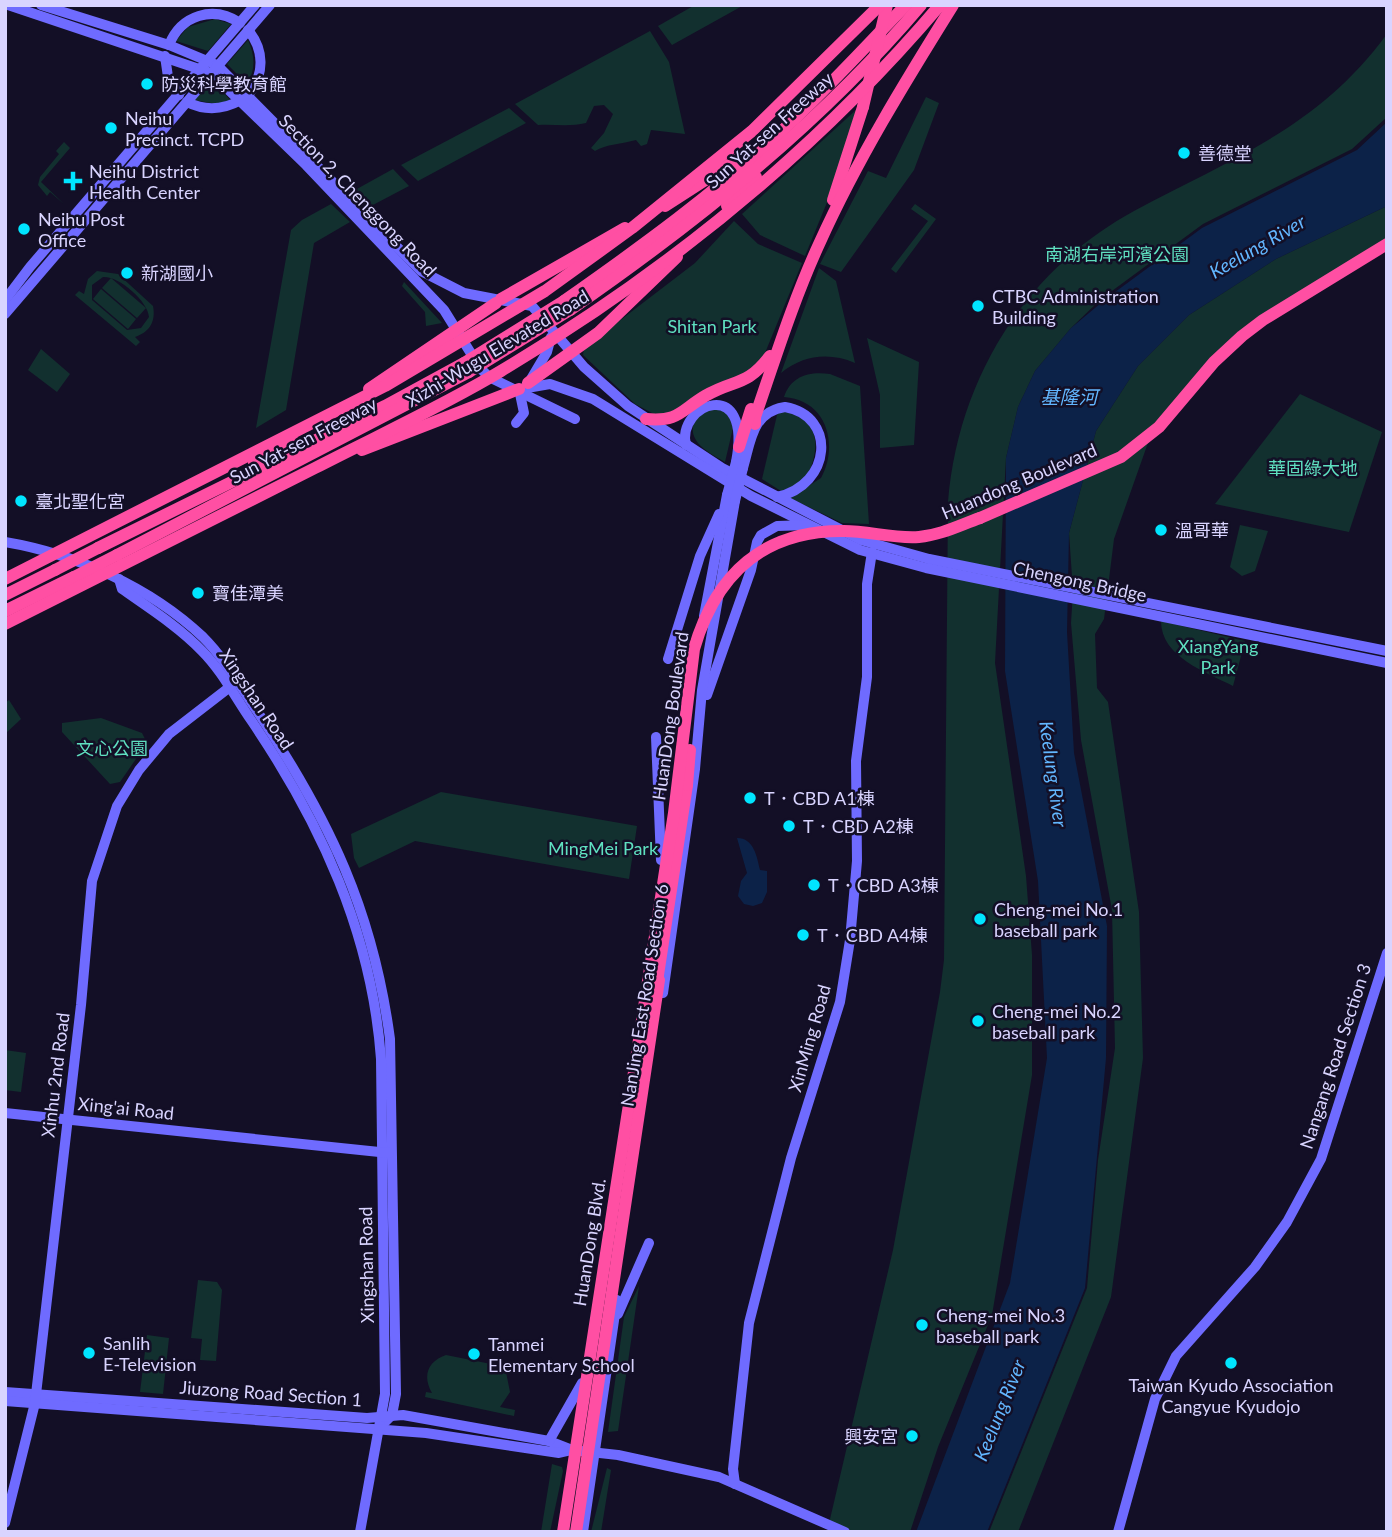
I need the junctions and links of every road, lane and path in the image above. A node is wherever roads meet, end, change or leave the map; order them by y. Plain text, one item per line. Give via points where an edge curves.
1 (8, 5) edge
2 (41, 5) edge
3 (255, 5) edge
4 (270, 5) edge
5 (880, 5) edge
6 (887, 5) edge
7 (906, 5) edge
8 (921, 5) edge
9 (940, 5) edge
10 (953, 5) edge
11 (244, 27) junction
12 (167, 51) junction
13 (209, 66) junction
14 (245, 97) junction
15 (183, 98) junction
16 (786, 135) junction
17 (1387, 244) edge
18 (5, 300) edge
19 (498, 301) junction
20 (5, 314) edge
21 (547, 321) junction
22 (457, 329) junction
23 (572, 353) junction
24 (770, 356) junction
25 (468, 363) junction
26 (524, 386) junction
27 (575, 419) dead end
28 (646, 419) junction
29 (759, 420) junction
30 (516, 423) dead end
31 (686, 445) junction
32 (738, 447) junction
33 (739, 465) junction
34 (214, 488) junction
35 (777, 497) junction
36 (230, 498) junction
37 (731, 498) junction
38 (810, 525) junction
39 (5, 542) edge
40 (872, 551) junction
41 (887, 551) junction
42 (5, 579) edge
43 (5, 595) edge
44 (5, 611) edge
45 (5, 624) edge
46 (1269, 634) junction
47 (1387, 651) edge
48 (668, 659) dead end
49 (1387, 663) edge
50 (233, 684) junction
51 (702, 703) junction
52 (656, 737) dead end
53 (661, 860) junction
54 (1387, 953) edge
55 (653, 981) junction
56 (625, 1095) junction
57 (646, 1098) junction
58 (5, 1113) edge
59 (68, 1120) junction
60 (387, 1152) junction
61 (649, 1243) dead end
62 (607, 1281) junction
63 (594, 1303) junction
64 (615, 1320) junction
65 (582, 1382) junction
66 (5, 1392) edge
67 (35, 1399) junction
68 (5, 1401) edge
69 (387, 1415) junction
70 (378, 1429) junction
71 (550, 1441) junction
72 (583, 1451) junction
73 (735, 1484) junction
74 (5, 1523) edge
75 (360, 1532) edge
76 (561, 1532) edge
77 (570, 1532) edge
78 (576, 1532) edge
79 (583, 1532) edge
80 (845, 1532) edge
81 (1118, 1532) edge

1 - 12 main road, Section 2, Chenggong Road
2 - 12 main road, Section 2, Chenggong Road
3 - 11 main road
4 - 11 main road
5 - 42 highway, Xizhi-Wugu Elevated Road, bridge via 752,131 545,291 385,386
6 - 24 highway, bridge via 863,107 832,201
7 - 16 highway, Sun Yat-sen Freeway
8 - 16 highway, Sun Yat-sen Freeway
9 - 45 highway, Xizhi-Wugu Elevated Road, bridge via 860,93 776,172 665,262 551,340 440,405
10 - 29 highway via 877,131 819,244 763,394
11 - 12 main road via 222,14 202,15 184,23
11 - 13 main road
11 - 14 main road via 258,45 261,63 257,80
12 - 13 main road, Section 2, Chenggong Road
12 - 15 main road via 168,77
13 - 14 main road, Section 2, Chenggong Road
13 - 15 main road
14 - 15 main road via 218,108 202,108
14 - 19 main road, Section 2, Chenggong Road via 421,271 464,293
14 - 22 main road, Section 2, Chenggong Road
15 - 18 main road
15 - 20 main road
16 - 19 highway via 763,140 692,191
16 - 23 highway via 773,161 640,294
16 - 25 highway, Sun Yat-sen Freeway, bridge via 567,306
17 - 55 highway, HuanDong Boulevard, bridge via 1242,336 1160,427 1121,457 938,534 810,533 773,547 739,572 717,598 701,637 687,785
19 - 21 main road, Section 2, Chenggong Road via 533,306
19 - 22 highway
19 - 25 main road
21 - 23 main road, Section 2, Chenggong Road
21 - 26 main road via 552,334 547,352
22 - 25 main road, Section 2, Chenggong Road
22 - 34 highway
23 - 26 highway
23 - 28 main road, Section 2, Chenggong Road via 607,390
24 - 28 highway via 753,377 705,396 679,416
24 - 32 highway
25 - 26 main road, Section 2, Chenggong Road via 489,377
25 - 34 highway, Sun Yat-sen Freeway
25 - 36 highway, Sun Yat-sen Freeway
26 - 27 main road, Section 2, Chenggong Road
26 - 30 main road via 524,413
26 - 36 highway via 264,490
26 - 38 main road via 550,384 593,399 718,478
28 - 31 main road, Section 2, Chenggong Road
29 - 33 main road
29 - 35 main road via 779,408 791,408 817,430 821,448 810,480 797,491
31 - 32 main road via 684,435 691,419 718,404 735,417
31 - 35 main road, Section 2, Chenggong Road
32 - 33 main road
33 - 37 main road, bridge
34 - 43 highway, Sun Yat-sen Freeway, bridge
35 - 41 main road, Section 2, Chenggong Road
36 - 44 highway, Sun Yat-sen Freeway, bridge
37 - 48 main road via 697,566
37 - 51 main road, NanJing East Road Section 6
37 - 53 main road, NanJing East Road Section 6 via 697,654 689,723
38 - 40 main road via 860,550
38 - 51 main road via 777,526 761,535
39 - 50 main road, Xingshan Road via 120,579 122,589 203,652
40 - 41 main road
40 - 73 main road, XinMing Road via 867,584 867,677 856,761 857,861 850,940 840,1002 793,1151 749,1323
41 - 46 main road, Chengong Bridge via 935,570
46 - 47 main road
46 - 49 main road
50 - 59 main road, Xinhu 2nd Road via 158,746 121,799 103,843 91,890
50 - 60 main road, Xingshan Road via 316,825 338,876 360,943 378,1026
51 - 57 main road, NanJing East Road Section 6
52 - 53 main road
53 - 56 main road, NanJing East Road Section 6
54 - 81 main road, Nangang Road Section 3 via 1321,1159 1287,1222 1255,1267 1176,1356 1155,1398
55 - 62 highway, bridge
55 - 76 highway, HuanDong Blvd., bridge
55 - 78 highway, HuanDong Boulevard, bridge
56 - 57 main road
56 - 63 main road, NanJing East Road Section 6
57 - 64 main road, NanJing East Road Section 6
58 - 59 main road, Xing'ai Road
59 - 60 main road, Xing'ai Road
59 - 67 main road, Xinhu 2nd Road
60 - 69 main road, Xingshan Road via 396,1394
61 - 64 main road
62 - 63 highway
62 - 72 highway
63 - 65 main road, NanJing East Road Section 6
64 - 72 main road, NanJing East Road Section 6
65 - 71 main road
65 - 72 main road, NanJing East Road Section 6
66 - 67 main road, Jiuzong Road Section 1
67 - 68 main road, Jiuzong Road Section 1
67 - 69 main road, Jiuzong Road Section 1 via 367,1418
67 - 70 main road, Jiuzong Road Section 1
67 - 74 main road, Xinhu 2nd Road
69 - 70 main road, Xingshan Road
69 - 71 main road, Jiuzong Road Section 1 via 455,1422
70 - 72 main road, Jiuzong Road Section 1 via 559,1453
70 - 75 main road, Xingshan Road
71 - 72 main road, Jiuzong Road Section 1
72 - 73 main road
72 - 76 main road, NanJing East Road Section 6
72 - 77 highway
72 - 79 main road, NanJing East Road Section 6
73 - 80 main road

